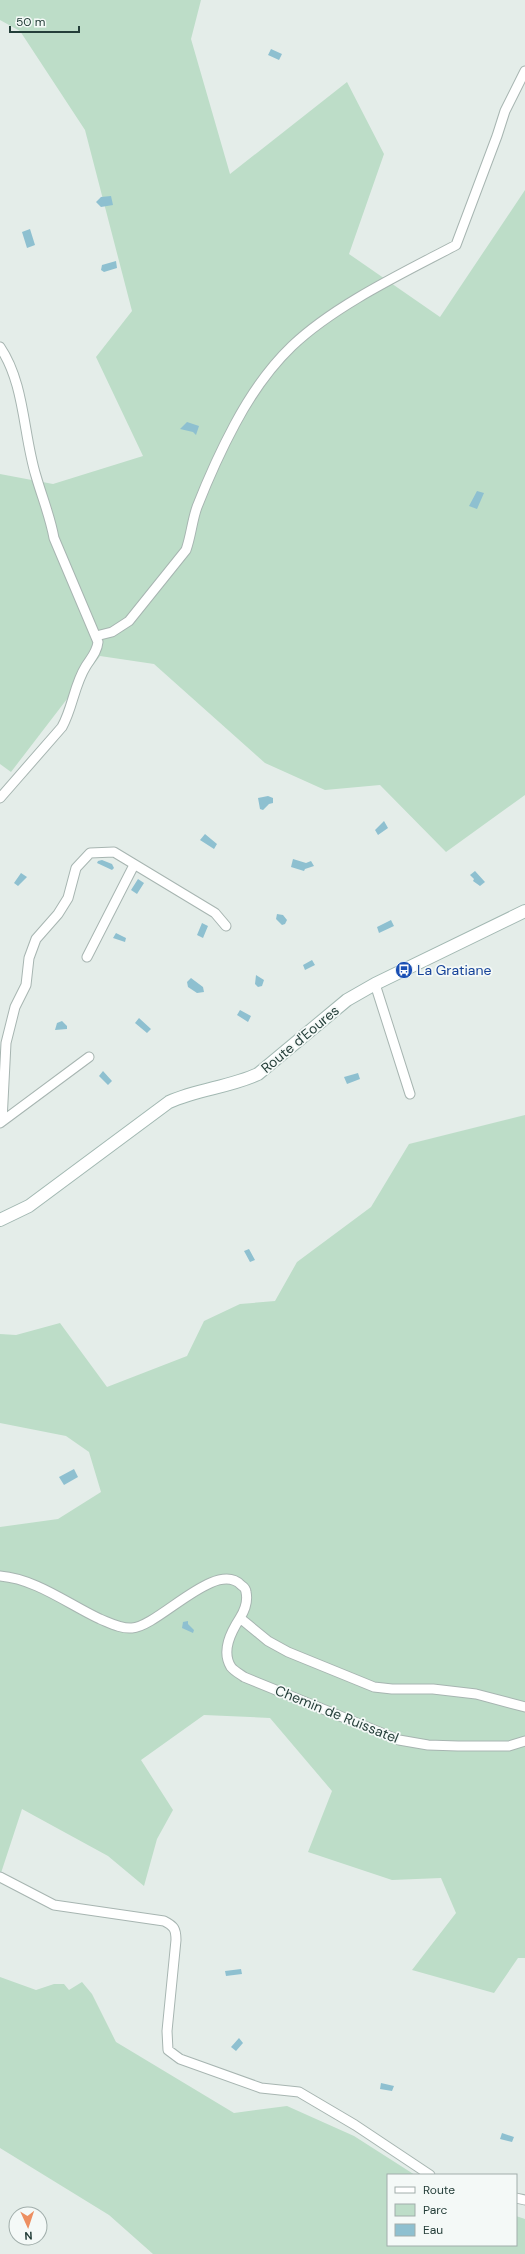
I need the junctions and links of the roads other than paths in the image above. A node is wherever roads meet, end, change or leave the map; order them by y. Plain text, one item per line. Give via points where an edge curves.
1 (525, 71) edge
2 (0, 347) edge
3 (96, 636) junction
4 (0, 798) edge
5 (134, 865) junction
6 (525, 911) edge
7 (226, 926) dead end
8 (87, 957) dead end
9 (375, 984) junction
10 (89, 1058) dead end
11 (410, 1094) dead end
12 (1, 1122) edge
13 (0, 1220) edge
14 (0, 1576) edge
15 (240, 1618) junction
16 (525, 1707) edge
17 (525, 1741) edge
18 (0, 1877) edge
19 (428, 2174) edge

1 - 3 street via 505,111 456,245 346,305 310,330 267,373 235,424 197,507 186,550 130,621 112,632
2 - 3 street via 12,366 33,464 54,538
3 - 4 street via 97,650 78,681 68,717
5 - 7 street via 215,913
5 - 8 street
5 - 12 street via 114,852 90,853 76,868 68,898 58,914 36,939 29,958 26,985 16,1007 6,1043
6 - 9 street, Route d'Eoures
9 - 11 street
9 - 13 street, Route d'Eoures via 347,1000 258,1074 243,1081 190,1093 169,1102 29,1206
10 - 12 street
14 - 15 street, Chemin de Ruissatel via 10,1577 42,1589 114,1625 130,1629 150,1622 177,1602 214,1581 238,1581 246,1590 247,1598
15 - 16 street via 268,1641 288,1652 374,1686 476,1694
15 - 17 street, Chemin de Ruissatel via 227,1642 232,1667 244,1677 399,1740 428,1745 458,1746 509,1746
18 - 19 street via 54,1905 164,1922 173,1926 176,1929 176,1948 167,2031 168,2050 180,2058 260,2088 299,2092 355,2125

